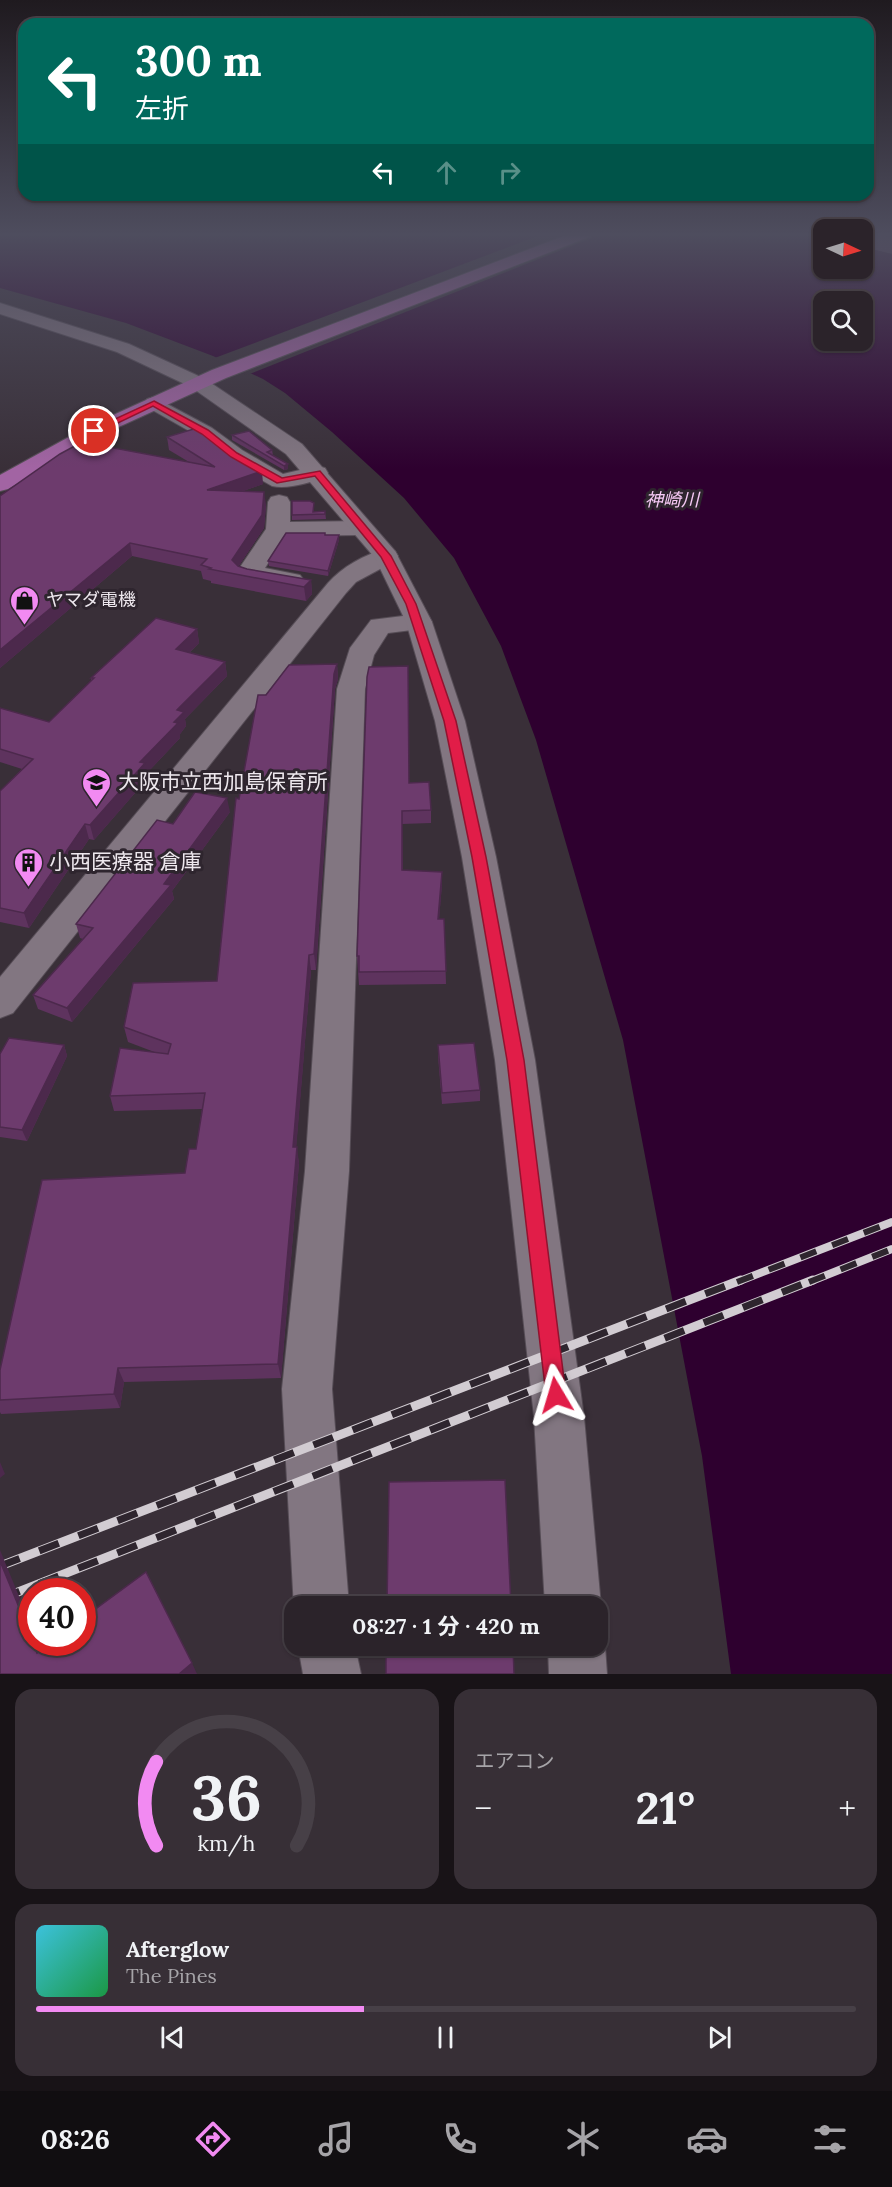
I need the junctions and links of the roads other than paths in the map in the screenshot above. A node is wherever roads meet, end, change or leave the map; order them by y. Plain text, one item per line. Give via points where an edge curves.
1 (13, 312) edge
2 (363, 312) edge
3 (374, 312) edge
4 (195, 379) junction
5 (154, 403) junction
6 (0, 467) edge
7 (317, 473) junction
8 (0, 484) edge
9 (254, 513) edge
10 (279, 515) junction
11 (362, 528) junction
12 (386, 556) junction
13 (337, 588) junction
14 (419, 622) junction
15 (0, 1003) edge
16 (320, 1596) edge
17 (572, 1596) edge
18 (329, 1656) edge
19 (577, 1656) edge
20 (332, 1674) edge
21 (578, 1674) edge

1 - 4 street via 123,348
2 - 4 main road
3 - 4 main road
4 - 5 main road
4 - 6 main road via 95,418
4 - 7 street via 294,449
5 - 7 street via 280,481
5 - 8 main road via 94,431
7 - 11 street
9 - 10 street
10 - 11 street
10 - 13 street via 249,573
11 - 12 street
12 - 13 street via 347,577
12 - 14 street
13 - 15 street
14 - 16 street via 380,626 361,651 351,689 327,1171 307,1389
14 - 17 street via 450,721 516,1060 559,1417
18 - 20 street
19 - 21 street

